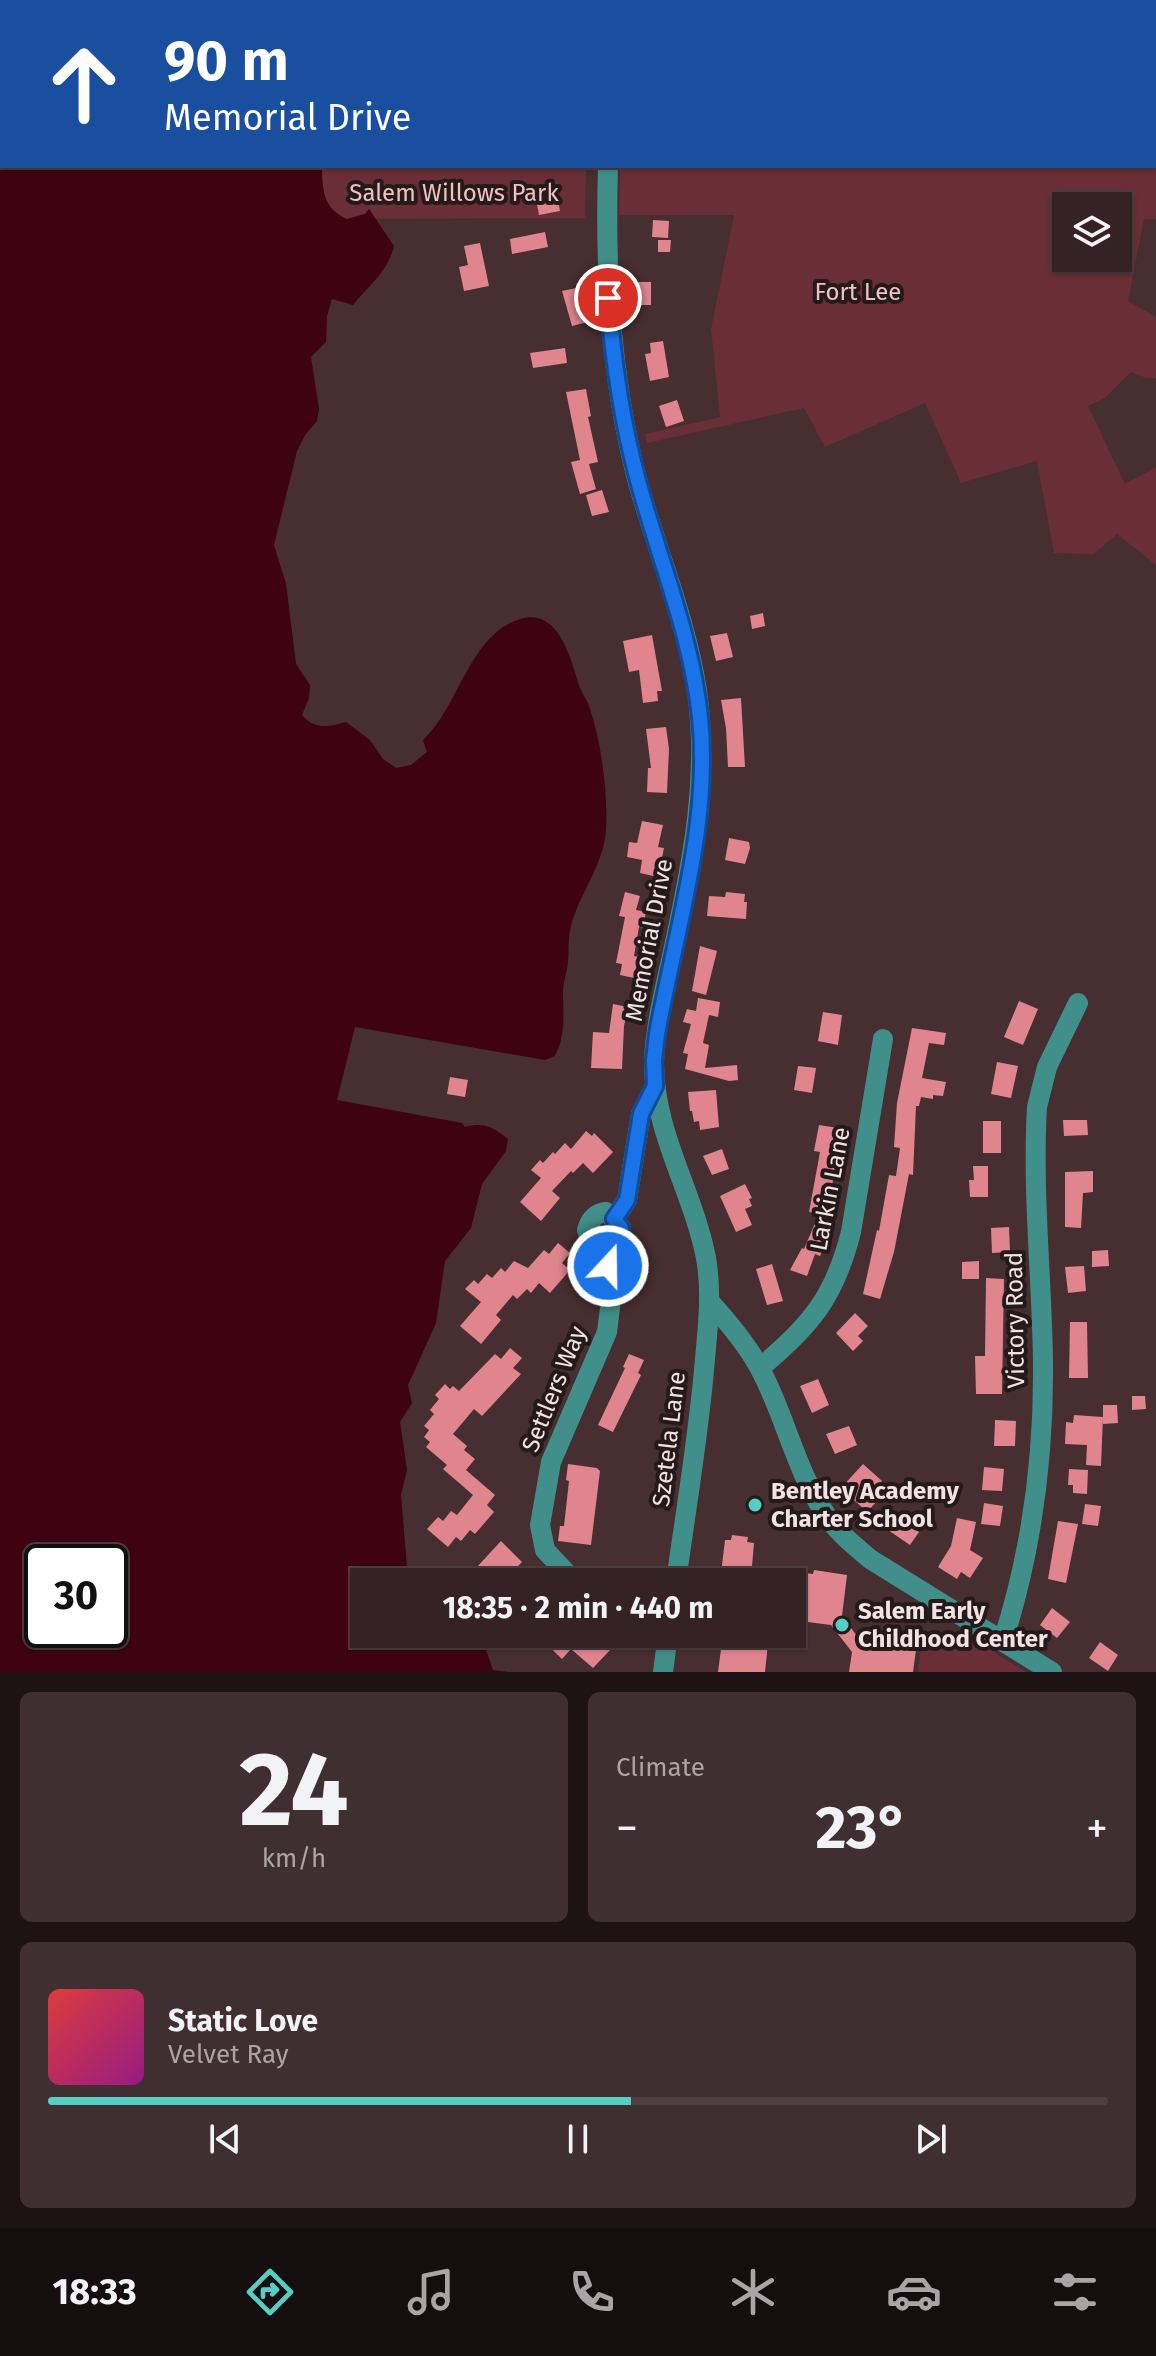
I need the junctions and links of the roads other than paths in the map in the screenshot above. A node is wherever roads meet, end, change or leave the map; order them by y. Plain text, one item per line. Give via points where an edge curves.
1 (608, 168) edge
2 (1078, 1003) dead end
3 (883, 1039) dead end
4 (655, 1086) junction
5 (710, 1302) junction
6 (760, 1368) junction
7 (562, 1568) edge
8 (678, 1568) edge
9 (1003, 1641) junction
10 (664, 1648) edge
11 (663, 1672) edge
12 (1052, 1672) edge

1 - 4 street, Memorial Drive via 608,298 620,402 690,656 702,755 699,816 657,1034
2 - 9 street, Victory Road via 1047,1067 1037,1107 1042,1414 1026,1549
3 - 6 street, Larkin Lane via 844,1260 807,1325
4 - 5 street, Memorial Drive via 666,1138 700,1234
4 - 7 street, Settlers Way via 641,1114 627,1200 614,1219 621,1235 607,1250 607,1332 551,1462 540,1525 545,1550
5 - 6 street
5 - 8 street, Szetela Lane
6 - 9 street via 826,1516 870,1559
9 - 12 street
10 - 11 street

